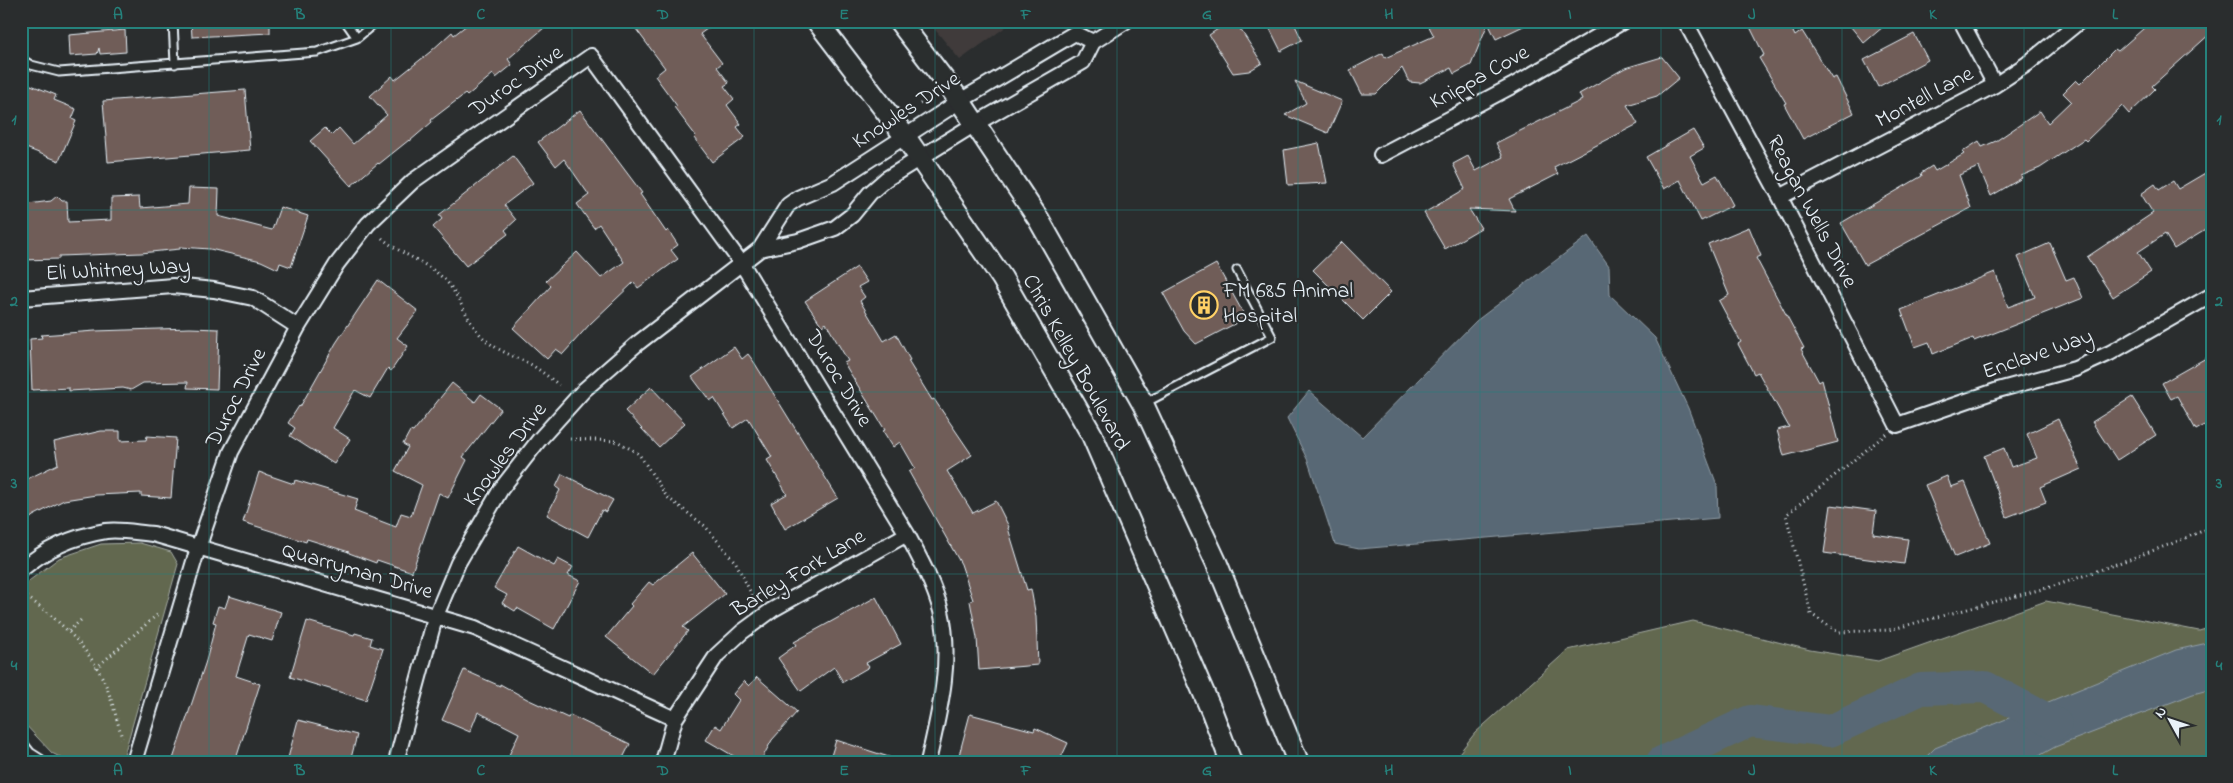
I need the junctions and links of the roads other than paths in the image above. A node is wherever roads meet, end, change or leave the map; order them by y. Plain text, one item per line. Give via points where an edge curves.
1 (173, 21) edge
2 (344, 21) edge
3 (377, 21) edge
4 (817, 21) edge
5 (899, 21) edge
6 (1126, 21) edge
7 (1624, 21) edge
8 (1684, 21) edge
9 (1961, 21) edge
10 (2080, 21) edge
11 (357, 38) junction
12 (1093, 42) junction
13 (21, 59) edge
14 (175, 64) junction
15 (1995, 85) junction
16 (960, 101) junction
17 (975, 124) junction
18 (904, 135) junction
19 (1382, 155) dead end
20 (919, 158) junction
21 (1780, 197) junction
22 (760, 249) junction
23 (742, 264) junction
24 (1237, 270) dead end
25 (2212, 295) edge
26 (21, 298) edge
27 (298, 326) junction
28 (1143, 404) junction
29 (1896, 424) joint
30 (907, 534) junction
31 (198, 548) junction
32 (21, 570) edge
33 (435, 618) junction
34 (675, 718) junction
35 (21, 746) edge
36 (39, 762) edge
37 (134, 762) edge
38 (396, 762) edge
39 (663, 762) edge
40 (928, 762) edge
41 (1231, 762) edge
42 (1298, 762) edge

1 - 14 lane
2 - 11 lane
3 - 11 lane
4 - 18 main road, Chris Kelley Boulevard
5 - 16 main road, Chris Kelley Boulevard
6 - 12 street, Knowles Drive
7 - 19 street, Knippa Cove via 1512,86
8 - 21 street, Reagan Wells Drive
9 - 15 street
10 - 15 street, Montell Lane
11 - 14 lane via 317,52
12 - 16 street, Knowles Drive via 1075,33
12 - 17 street, Knowles Drive via 1083,62
13 - 14 lane via 59,72
15 - 21 street, Montell Lane
16 - 17 main road, Chris Kelley Boulevard
16 - 18 street, Knowles Drive
17 - 20 street, Knowles Drive
17 - 28 main road, Chris Kelley Boulevard via 1039,220
18 - 20 main road, Chris Kelley Boulevard
18 - 22 street, Knowles Drive via 833,183 788,205
20 - 22 street, Knowles Drive via 886,179 835,228 812,238
20 - 41 main road, Chris Kelley Boulevard via 1002,278 1092,435
21 - 29 street, Reagan Wells Drive
22 - 23 street, Knowles Drive
23 - 27 street, Duroc Drive via 591,56 413,181 368,224 336,264
23 - 30 street, Duroc Drive
23 - 33 street, Knowles Drive via 618,360 584,390 538,440 501,489 458,564
24 - 28 lane via 1272,337
25 - 29 street, Enclave Way via 2075,368
26 - 27 street, Eli Whitney Way via 173,286 214,290 253,298
27 - 31 street, Duroc Drive via 231,452
28 - 42 main road, Chris Kelley Boulevard via 1217,564
30 - 34 street, Barley Fork Lane via 772,610 742,632 717,655
30 - 40 street, Duroc Drive via 927,572 941,612 946,650 942,697
31 - 32 street, Quarryman Drive via 153,534 107,531 64,542
31 - 33 street, Quarryman Drive
31 - 37 street, Duroc Drive
33 - 34 street, Quarryman Drive via 475,628
33 - 38 street, Knowles Drive
34 - 39 street, Barley Fork Lane
35 - 36 street

